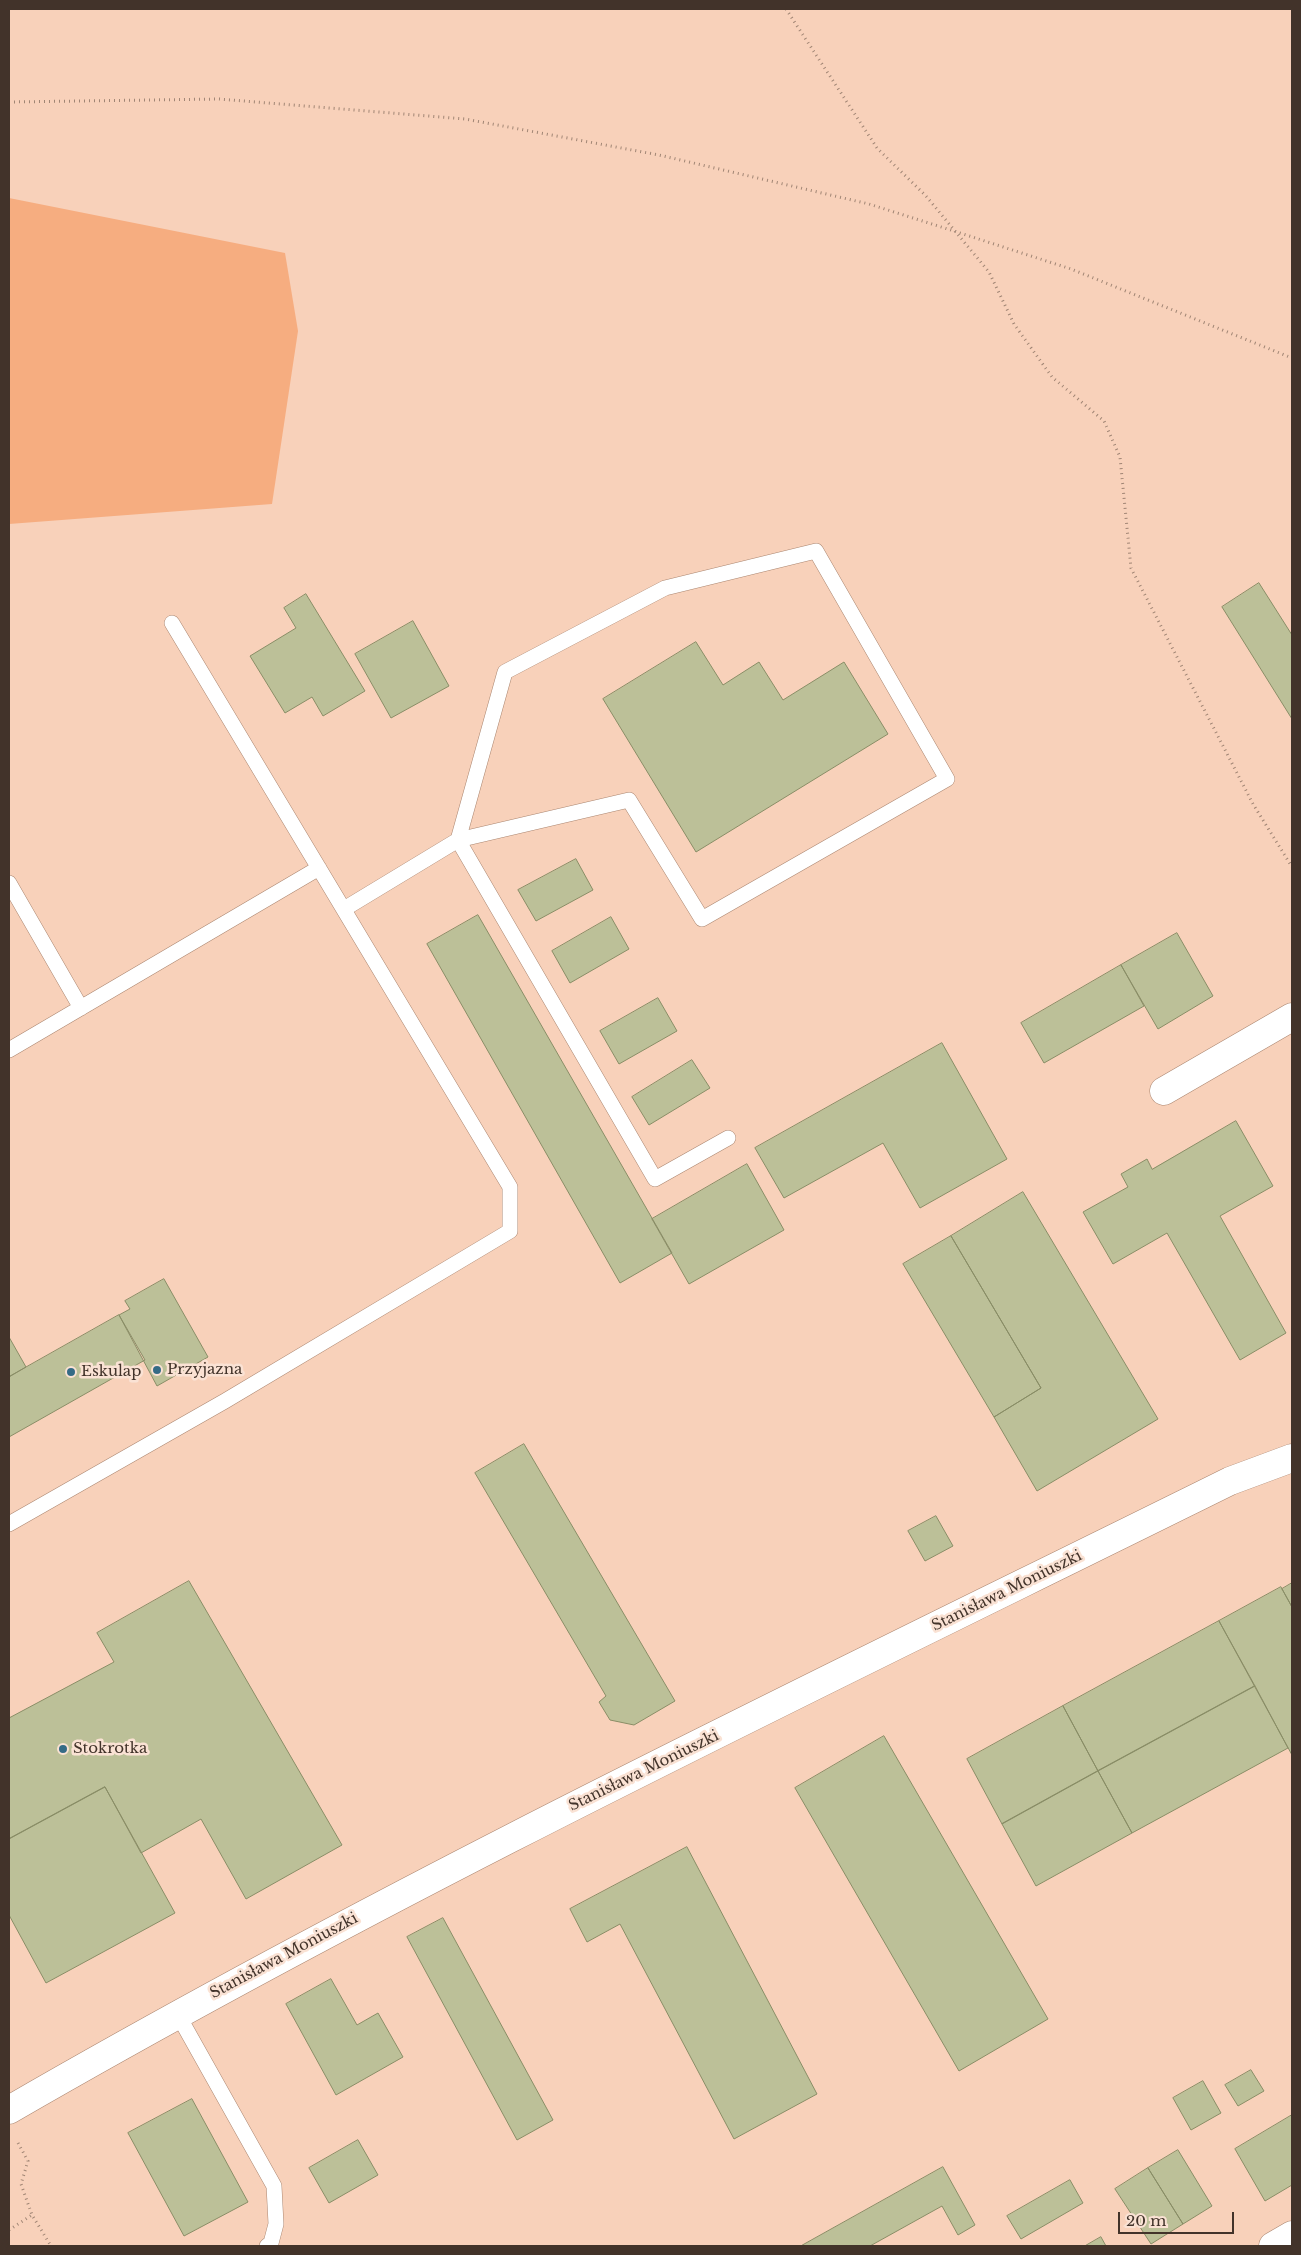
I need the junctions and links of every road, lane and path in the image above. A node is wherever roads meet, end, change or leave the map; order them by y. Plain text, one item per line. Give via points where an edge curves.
1 (786, 9) edge
2 (9, 102) edge
3 (957, 232) junction
4 (1292, 358) edge
5 (172, 622) dead end
6 (458, 840) junction
7 (1292, 867) edge
8 (319, 868) junction
9 (9, 883) edge
10 (344, 909) junction
11 (81, 1008) junction
12 (1292, 1017) edge
13 (9, 1050) edge
14 (1164, 1091) dead end
15 (728, 1138) dead end
16 (1292, 1458) edge
17 (9, 1524) edge
18 (177, 2014) junction
19 (9, 2110) edge
20 (16, 2138) dead end
21 (32, 2216) junction
22 (9, 2230) edge
23 (1292, 2235) edge
24 (51, 2246) edge
25 (268, 2246) edge
26 (1273, 2246) edge

1 - 3 path via 876,148 926,196
2 - 3 path via 219,99 465,119 659,155 869,204
3 - 4 path via 1071,269
3 - 7 path via 989,272 1014,324 1052,377 1104,421 1120,457 1131,568 1253,804
5 - 8 lane
6 - 6 lane via 629,800 702,919 947,779 816,552 665,588 505,672
6 - 10 lane
6 - 15 lane via 655,1179
8 - 10 lane
8 - 11 lane
9 - 11 lane
10 - 17 lane via 510,1187 510,1231 225,1401
11 - 13 lane
12 - 14 street
16 - 18 street, Stanisława Moniuszki via 1230,1480 556,1814
18 - 19 street, Stanisława Moniuszki
18 - 25 lane via 274,2186 276,2224
20 - 21 path via 28,2161 21,2184
21 - 22 path
21 - 24 path
23 - 26 street

